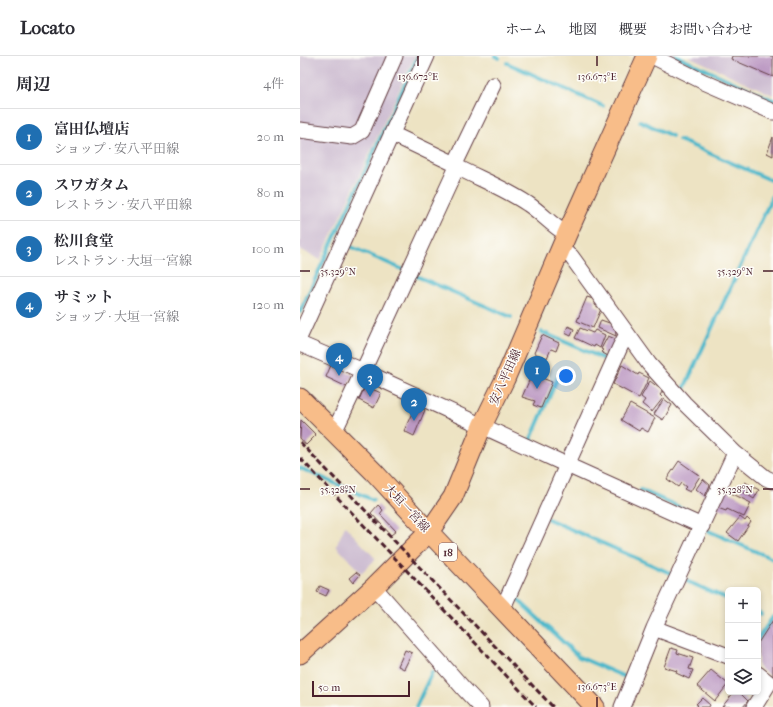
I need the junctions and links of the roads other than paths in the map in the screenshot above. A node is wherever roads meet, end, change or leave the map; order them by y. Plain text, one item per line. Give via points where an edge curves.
1 (395, 56) edge
2 (427, 56) edge
3 (647, 56) edge
4 (652, 56) edge
5 (493, 85) dead end
6 (773, 112) edge
7 (300, 130) edge
8 (392, 134) junction
9 (456, 166) junction
10 (563, 243) junction
11 (627, 334) junction
12 (300, 336) edge
13 (300, 344) edge
14 (363, 371) junction
15 (300, 398) edge
16 (482, 426) junction
17 (334, 432) junction
18 (735, 453) junction
19 (566, 465) junction
20 (773, 481) edge
21 (702, 526) junction
22 (429, 532) junction
23 (374, 587) junction
24 (502, 610) junction
25 (654, 628) junction
26 (300, 654) edge
27 (725, 655) edge
28 (761, 676) edge
29 (627, 704) edge
30 (481, 707) edge
31 (595, 707) edge
32 (754, 707) edge

1 - 7 street via 362,132 352,137
2 - 8 street
3 - 10 main road, 安八平田線
4 - 6 street
5 - 9 street
8 - 9 street
8 - 12 street
9 - 10 street via 528,204 558,230
9 - 14 street
10 - 11 street
10 - 16 main road, 安八平田線 via 505,379
11 - 18 street via 649,364 684,403
11 - 19 street
13 - 14 street
14 - 16 street
14 - 17 street
15 - 17 main road, 大垣一宮線 / 18
16 - 19 street
16 - 22 main road, 安八平田線 via 453,498
17 - 22 main road, 大垣一宮線 / 18
18 - 20 street
18 - 21 street
19 - 21 street
19 - 24 street
21 - 25 street
22 - 23 main road, 安八平田線
22 - 24 main road, 大垣一宮線 / 18
23 - 26 main road, 安八平田線
23 - 30 street
24 - 31 main road, 大垣一宮線 / 18
25 - 27 street
25 - 29 street
28 - 32 street via 770,683

